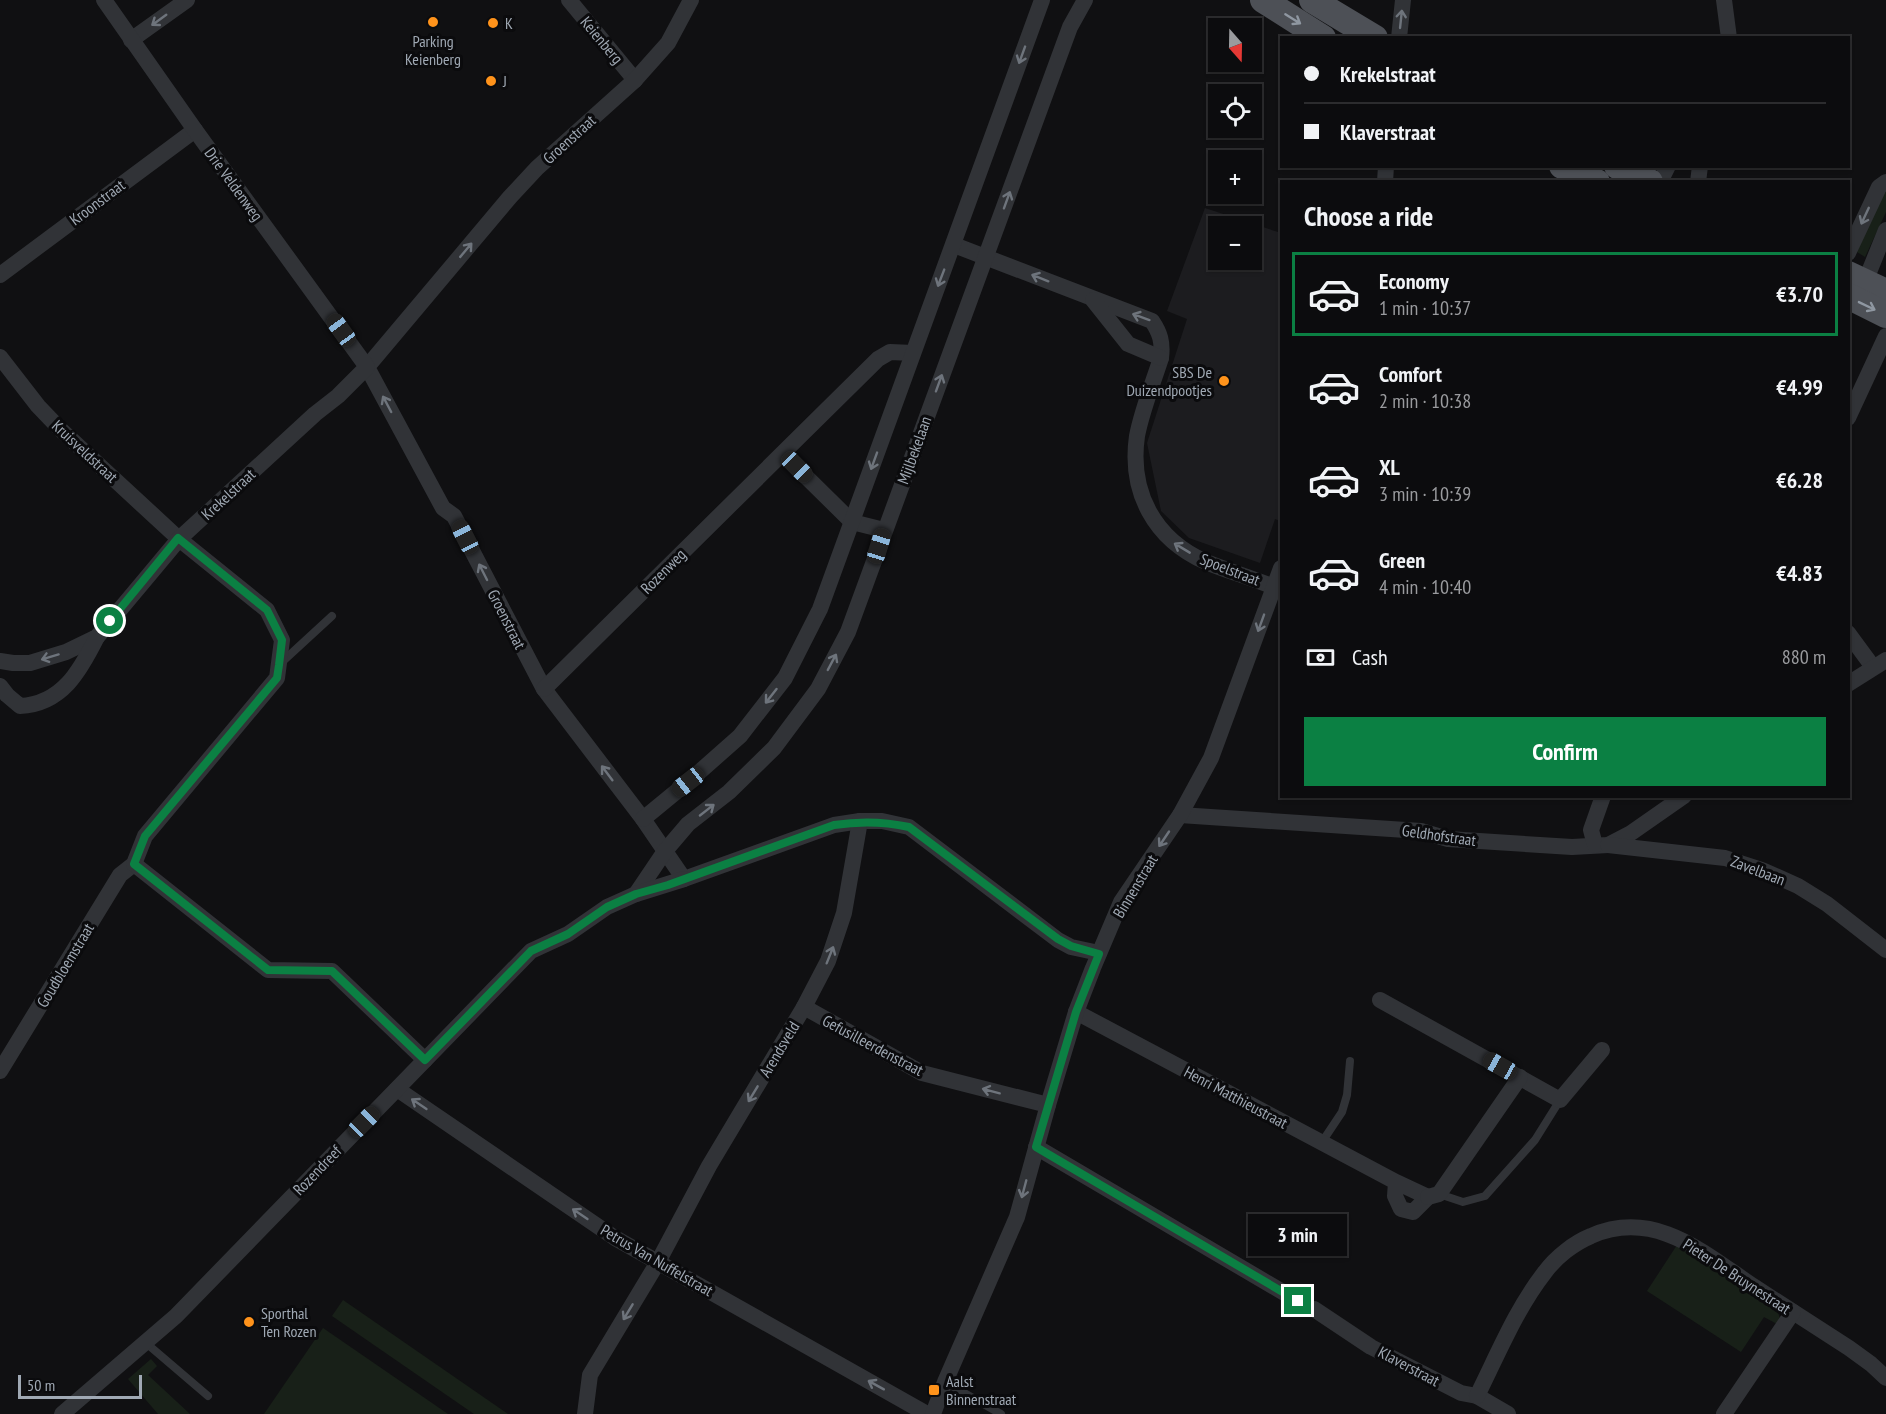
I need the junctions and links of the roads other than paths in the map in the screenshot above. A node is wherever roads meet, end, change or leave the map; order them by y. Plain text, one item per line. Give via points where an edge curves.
1 (104, 0) edge
2 (187, 0) edge
3 (569, 0) edge
4 (691, 0) edge
5 (1042, 0) edge
6 (1085, 0) edge
7 (1263, 0) edge
8 (1312, 0) edge
9 (1403, 0) edge
10 (1724, 0) edge
11 (1320, 36) edge
12 (1372, 36) edge
13 (1399, 36) edge
14 (1729, 36) edge
15 (131, 40) junction
16 (635, 80) junction
17 (195, 130) junction
18 (1566, 168) edge
19 (1621, 168) edge
20 (1593, 180) edge
21 (1646, 180) edge
22 (1886, 182) edge
23 (1886, 230) edge
24 (954, 245) junction
25 (1850, 249) edge
26 (987, 256) junction
27 (0, 275) edge
28 (1862, 286) edge
29 (1092, 300) junction
30 (1886, 315) edge
31 (1886, 336) edge
32 (913, 354) junction
33 (0, 357) edge
34 (1161, 358) junction
35 (367, 367) junction
36 (1850, 414) edge
37 (783, 454) junction
38 (852, 522) junction
39 (884, 530) junction
40 (178, 538) junction
41 (1280, 571) edge
42 (1274, 587) junction
43 (332, 616) dead end
44 (1850, 635) edge
45 (97, 637) junction
46 (0, 661) edge
47 (1880, 663) edge
48 (279, 665) junction
49 (1850, 683) edge
50 (0, 686) edge
51 (544, 689) junction
52 (1602, 798) edge
53 (1681, 798) edge
54 (1180, 815) junction
55 (642, 819) junction
56 (860, 821) junction
57 (1602, 845) junction
58 (665, 850) junction
59 (134, 864) junction
60 (684, 879) junction
61 (636, 894) junction
62 (1886, 950) edge
63 (1099, 954) junction
64 (1380, 1000) dead end
65 (804, 1007) junction
66 (1076, 1012) junction
67 (1602, 1050) dead end
68 (425, 1060) junction
69 (1350, 1061) dead end
70 (0, 1071) edge
71 (1520, 1077) junction
72 (397, 1089) junction
73 (1560, 1100) junction
74 (1048, 1105) junction
75 (1322, 1142) junction
76 (1036, 1147) junction
77 (1433, 1195) junction
78 (658, 1262) junction
79 (1298, 1301) dead end
80 (1314, 1309) dead end
81 (1793, 1312) junction
82 (146, 1343) junction
83 (1886, 1378) edge
84 (945, 1382) junction
85 (208, 1396) dead end
86 (1477, 1396) junction
87 (62, 1414) edge
88 (585, 1414) edge
89 (927, 1414) edge
90 (933, 1414) edge
91 (1001, 1414) edge
92 (1508, 1414) edge
93 (1724, 1414) edge

1 - 15 street, Drie Veldenweg
2 -> 15 street
3 - 16 street, Keienberg
4 - 16 street, Groenstraat via 668,43
5 -> 24 street, Mijlbekelaan
26 -> 6 street, Mijlbekelaan via 1070,27
7 -> 11 main road
8 - 12 main road
13 -> 9 street
10 - 14 street
15 - 17 street, Drie Veldenweg
35 -> 16 street, Groenstraat via 537,168
17 - 27 street, Kroonstraat
17 - 35 street, Drie Veldenweg
18 - 20 main road
19 - 21 main road
22 -> 25 street via 1879,187
23 - 28 street
24 - 26 street, Spoelstraat
24 -> 32 street, Mijlbekelaan
29 -> 26 street, Spoelstraat
39 -> 26 street, Mijlbekelaan
28 -> 30 main road
29 - 34 street, Spoelstraat via 1128,344
34 -> 29 street, Spoelstraat via 1163,345 1152,321
31 - 36 street
32 - 37 street, Rozenweg via 890,352 878,358
32 -> 38 street, Mijlbekelaan
33 - 40 street, Kruisveldstraat via 38,406
42 -> 34 street, Spoelstraat via 1204,561 1174,543 1156,525 1144,503 1137,482 1135,455
35 - 40 street, Krekelstraat
51 -> 35 street, Groenstraat via 454,516 443,508
37 - 38 street
37 - 51 street, Rozenweg
38 - 39 street
38 -> 55 street, Mijlbekelaan via 820,609 785,678 740,736
58 -> 39 street, Mijlbekelaan via 688,824 729,792 774,748 818,689 848,632
40 - 45 street, Krekelstraat
40 - 48 street, Goudbloemstraat via 267,610 282,640
41 - 42 street, Binnenstraat
42 -> 54 street, Binnenstraat via 1211,758
43 - 48 lane
44 - 47 street
45 -> 46 street, Krekelstraat via 30,663
45 - 50 street via 85,661 52,698 20,706
47 - 49 street
48 - 59 street, Goudbloemstraat via 277,678 145,836
55 -> 51 street, Groenstraat
52 - 57 street via 1591,830
53 - 57 street, Geldhofstraat via 1631,833
54 - 57 street, Geldhofstraat via 1421,831 1448,839 1572,847
54 -> 63 street, Binnenstraat via 1121,902
55 - 58 street, Groenstraat
56 - 60 street via 834,825
56 - 63 street via 909,827 1058,939
65 -> 56 street, Arendsveld via 837,938
57 - 62 street, Zavelbaan via 1725,858 1762,870 1827,904
58 - 60 street, Groenstraat
58 - 61 street
59 - 68 street via 268,970 332,971
59 - 70 street, Goudbloemstraat via 120,875
60 - 61 street, Rozendreef
61 - 68 street, Rozendreef via 531,951
63 - 66 street, Binnenstraat
64 - 71 street
74 -> 65 street, Gefusilleerdenstraat via 921,1073
65 -> 78 street, Arendsveld
66 - 74 street, Binnenstraat
66 - 75 street, Henri Matthieustraat
67 - 73 street
68 - 72 street, Rozendreef
69 - 75 lane via 1347,1095
71 - 73 street
71 - 77 street
78 -> 72 street, Petrus Van Nuffelstraat via 615,1238
72 - 82 street, Rozendreef
73 - 77 lane via 1535,1140 1485,1196 1463,1202
74 - 76 street, Binnenstraat
75 - 77 street, Henri Matthieustraat via 1396,1182
76 - 79 street
76 -> 84 street, Binnenstraat via 1017,1217
78 -> 88 street, Arendsveld via 590,1375
89 -> 78 street, Petrus Van Nuffelstraat
80 - 86 street, Klaverstraat via 1371,1347 1461,1394
81 - 83 street, Pieter De Bruynestraat via 1856,1353
81 - 86 street, Pieter De Bruynestraat via 1680,1239 1659,1230 1626,1226 1602,1231 1575,1245 1546,1270 1526,1299
81 - 93 street
82 - 85 lane
82 - 87 street, Rozendreef
84 - 90 street, Binnenstraat
84 - 91 lane
86 - 92 street, Klaverstraat

